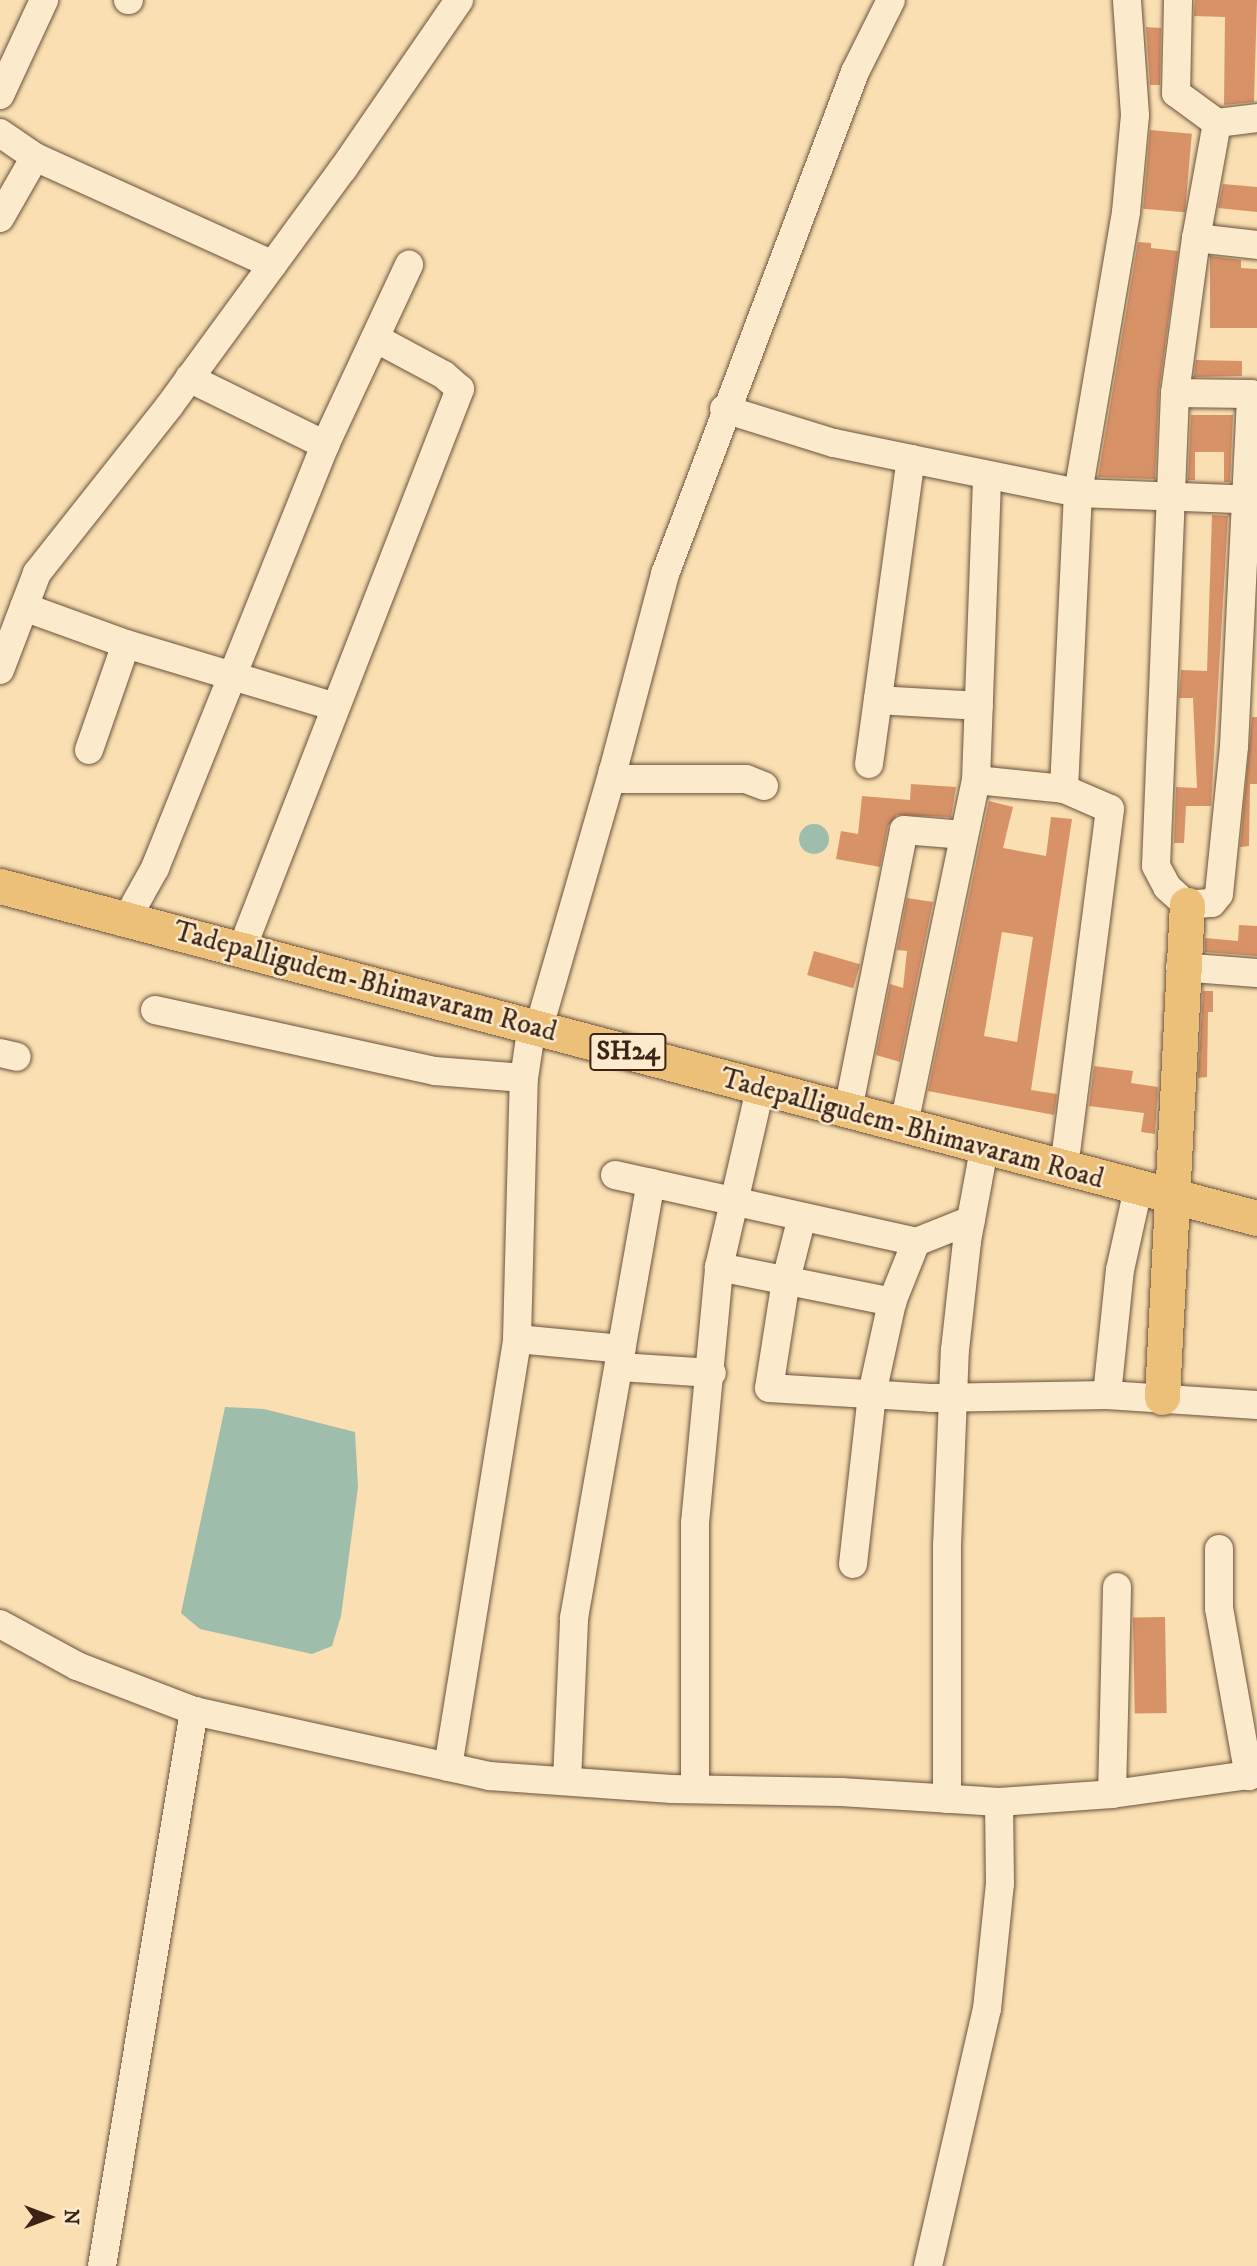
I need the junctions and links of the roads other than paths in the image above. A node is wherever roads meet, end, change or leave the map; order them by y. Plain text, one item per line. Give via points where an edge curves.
1 (44, 0) edge
2 (891, 0) edge
3 (1127, 0) edge
4 (1178, 0) edge
5 (452, 2) edge
6 (0, 95) edge
7 (1257, 118) edge
8 (1217, 123) junction
9 (0, 133) edge
10 (35, 158) junction
11 (0, 218) edge
12 (1196, 238) junction
13 (1257, 245) edge
14 (273, 265) junction
15 (409, 265) dead end
16 (375, 338) junction
17 (189, 378) junction
18 (1175, 393) junction
19 (1254, 396) edge
20 (724, 409) junction
21 (325, 445) junction
22 (911, 459) junction
23 (987, 475) junction
24 (1078, 494) junction
25 (1173, 499) junction
26 (1253, 500) edge
27 (24, 607) junction
28 (126, 644) junction
29 (0, 670) edge
30 (231, 675) junction
31 (878, 700) junction
32 (333, 706) junction
33 (979, 706) junction
34 (89, 750) dead end
35 (869, 764) dead end
36 (613, 771) junction
37 (976, 779) junction
38 (764, 786) dead end
39 (1064, 789) junction
40 (964, 835) junction
41 (0, 870) edge
42 (0, 886) edge
43 (135, 904) junction
44 (1187, 905) junction
45 (248, 933) junction
46 (1180, 967) junction
47 (1257, 973) edge
48 (155, 1010) dead end
49 (538, 1018) junction
50 (524, 1077) junction
51 (760, 1089) junction
52 (851, 1095) junction
53 (907, 1110) junction
54 (984, 1149) junction
55 (1066, 1151) junction
56 (615, 1175) dead end
57 (1140, 1182) junction
58 (651, 1183) junction
59 (1257, 1200) edge
60 (734, 1202) junction
61 (802, 1217) junction
62 (1257, 1218) edge
63 (971, 1220) junction
64 (916, 1242) junction
65 (719, 1267) junction
66 (786, 1280) junction
67 (892, 1302) junction
68 (517, 1339) junction
69 (621, 1358) junction
70 (712, 1373) junction
71 (872, 1394) junction
72 (1107, 1395) junction
73 (953, 1397) junction
74 (1162, 1397) junction
75 (1257, 1405) edge
76 (1219, 1549) dead end
77 (853, 1564) dead end
78 (1117, 1587) dead end
79 (0, 1624) edge
80 (194, 1711) junction
81 (448, 1768) junction
82 (1253, 1775) edge
83 (567, 1781) junction
84 (695, 1789) junction
85 (1112, 1794) junction
86 (947, 1799) junction
87 (999, 1802) junction
88 (102, 2266) edge
89 (928, 2266) edge

1 - 6 street
2 - 20 street via 855,72
3 - 24 street via 1135,116 1127,198
4 - 8 street via 1177,93
5 - 14 street
7 - 8 street
8 - 12 street
9 - 10 street
10 - 11 street
10 - 14 street
12 - 13 street
12 - 18 street
14 - 17 street
15 - 16 street
16 - 21 street
16 - 32 street via 444,375 460,389
17 - 21 street
17 - 27 street via 37,573
18 - 19 street
18 - 25 street
19 - 26 street
20 - 22 street via 834,443
20 - 36 street via 665,574
21 - 30 street
22 - 23 street
22 - 31 street
23 - 24 street
23 - 33 street
24 - 25 street
24 - 39 street
25 - 26 street
25 - 44 street via 1156,866 1167,887
26 - 44 street via 1219,894 1212,903
27 - 28 street
27 - 29 street
28 - 30 street
28 - 34 street
30 - 32 street
30 - 43 street via 155,868
31 - 33 street
31 - 35 street
32 - 45 street
33 - 37 street
36 - 38 street via 616,779 746,779
36 - 49 street
37 - 39 street
37 - 40 street
39 - 55 street via 1110,809
40 - 52 street via 904,830
40 - 53 street
41 - 43 main road, SH24
42 - 49 main road, Tadepalligudem-Bhimavaram Road / SH24
43 - 45 main road, SH24
44 - 46 main road
45 - 49 main road, SH24
46 - 47 street
46 - 57 main road
48 - 50 street via 435,1071
49 - 50 street
49 - 51 main road, Tadepalligudem-Bhimavaram Road / SH24
49 - 52 main road, SH24
50 - 68 street
51 - 54 main road, Tadepalligudem-Bhimavaram Road / SH24
51 - 60 street
52 - 53 main road, SH24
53 - 55 main road, SH24
54 - 57 main road, Tadepalligudem-Bhimavaram Road / SH24
54 - 63 street
55 - 57 main road, SH24
56 - 58 street
57 - 59 main road, SH24
57 - 62 main road, Tadepalligudem-Bhimavaram Road / SH24
57 - 72 street via 1120,1270
57 - 74 main road
58 - 60 street
58 - 69 street
60 - 61 street
60 - 65 street
61 - 64 street
61 - 66 street
63 - 64 street
63 - 73 street
64 - 67 street
65 - 66 street
65 - 70 street
66 - 67 street
66 - 71 street via 769,1388
67 - 71 street
68 - 69 street
68 - 81 street
69 - 70 street
69 - 83 street via 574,1618
70 - 84 street via 695,1523
71 - 73 street
71 - 77 street
72 - 73 street
72 - 74 street
73 - 86 street via 947,1546
74 - 75 street
76 - 82 street via 1219,1608
78 - 85 street
79 - 80 street via 76,1666
80 - 81 street
80 - 88 street
81 - 83 street via 489,1776
82 - 85 street
83 - 84 street
84 - 86 street
85 - 87 street
86 - 87 street
87 - 89 street via 1000,1884 987,2009

